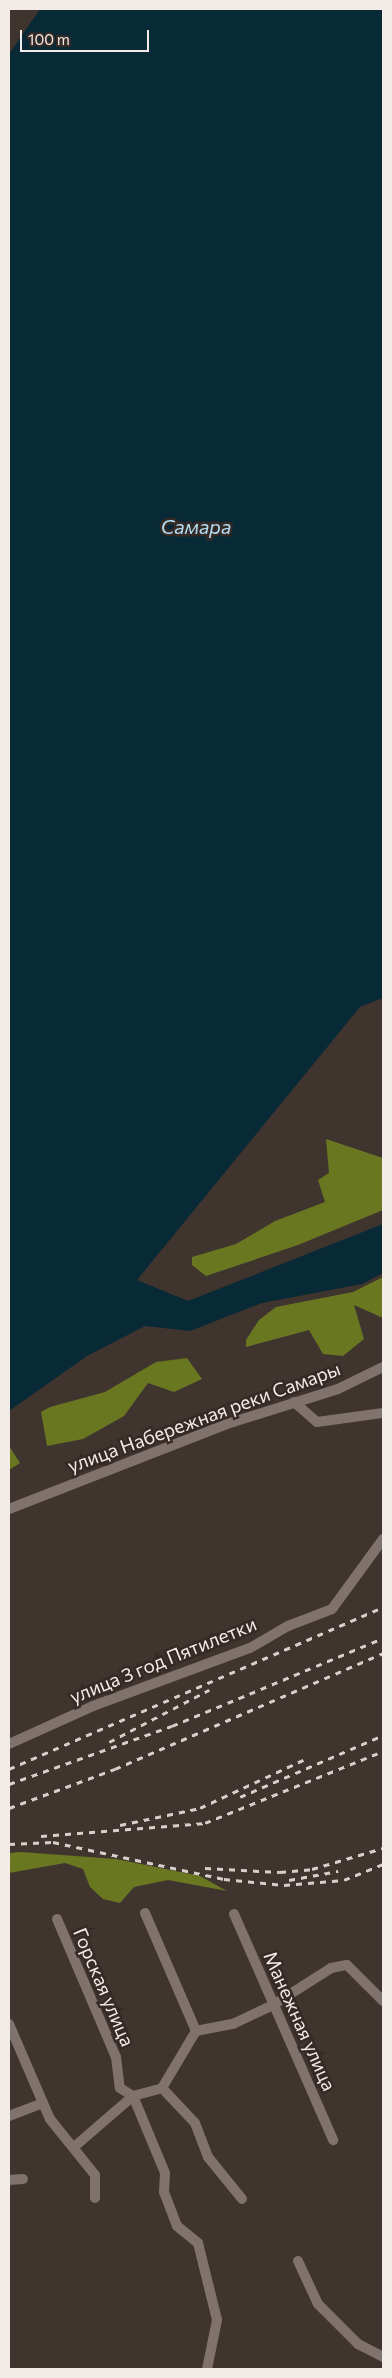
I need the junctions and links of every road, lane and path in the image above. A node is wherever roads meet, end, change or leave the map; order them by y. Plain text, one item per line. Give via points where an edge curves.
1 (383, 1368) edge
2 (294, 1402) junction
3 (383, 1413) edge
4 (9, 1509) edge
5 (383, 1539) edge
6 (9, 1744) edge
7 (145, 1913) dead end
8 (234, 1914) dead end
9 (57, 1919) dead end
10 (383, 2001) edge
11 (273, 2005) junction
12 (9, 2024) edge
13 (196, 2031) junction
14 (162, 2088) junction
15 (133, 2096) junction
16 (43, 2103) junction
17 (9, 2116) edge
18 (333, 2140) dead end
19 (74, 2147) junction
20 (23, 2179) dead end
21 (9, 2180) edge
22 (95, 2198) dead end
23 (242, 2198) dead end
24 (298, 2261) dead end
25 (383, 2356) edge
26 (207, 2369) edge

1 - 2 street, улица Набережная реки Самары via 338,1389
2 - 3 street via 317,1422
2 - 4 street, улица Набережная реки Самары
5 - 6 street, улица 3 год Пятилетки via 332,1609 288,1626 250,1648 93,1706
7 - 13 street
8 - 11 street, Манежная улица
9 - 15 street, Горская улица via 116,2057 120,2088
10 - 11 street via 346,1965 332,1968
11 - 13 street via 233,2024
11 - 18 street, Манежная улица
12 - 16 street
13 - 14 street
14 - 15 street
14 - 23 street via 195,2123 208,2157
15 - 19 street
15 - 26 street, Горская улица via 165,2173 164,2192 177,2226 198,2243 217,2320
16 - 17 street
16 - 19 street via 50,2119
19 - 22 street via 95,2175
20 - 21 street
24 - 25 street via 318,2304 358,2344

